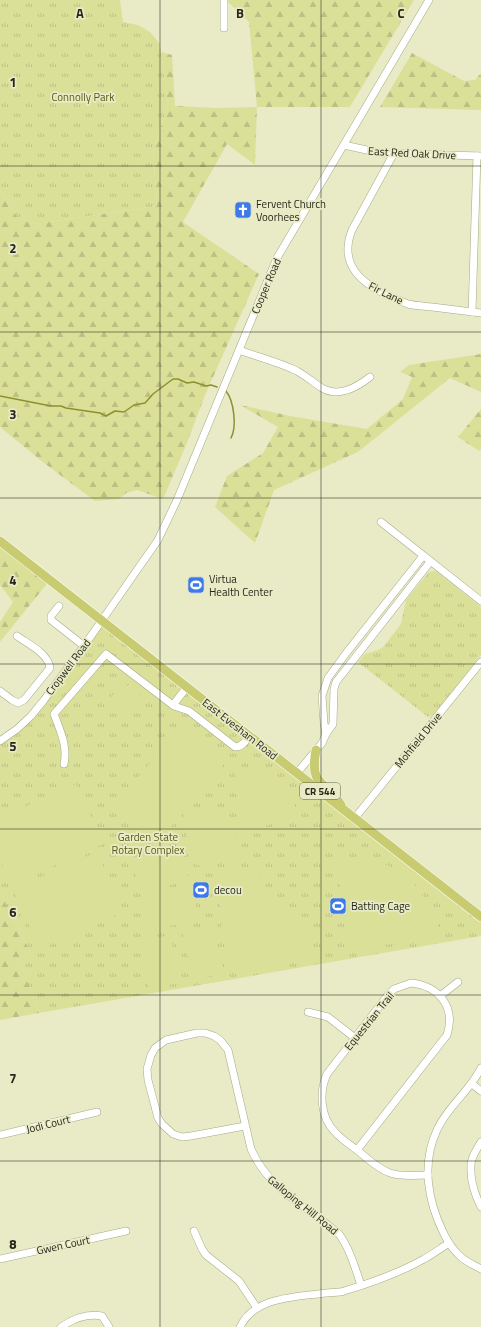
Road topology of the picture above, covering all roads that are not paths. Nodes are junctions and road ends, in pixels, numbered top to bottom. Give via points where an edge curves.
1 (224, 0) edge
2 (429, 0) edge
3 (224, 28) dead end
4 (344, 145) junction
5 (394, 153) junction
6 (479, 156) edge
7 (472, 312) junction
8 (481, 313) edge
9 (239, 350) junction
10 (370, 377) dead end
11 (381, 522) dead end
12 (0, 541) edge
13 (423, 556) junction
14 (430, 562) junction
15 (127, 584) joint
16 (393, 594) junction
17 (400, 599) junction
18 (481, 601) edge
19 (59, 606) dead end
20 (102, 621) junction
21 (17, 636) dead end
22 (360, 636) junction
23 (367, 642) junction
24 (84, 646) junction
25 (481, 662) edge
26 (187, 687) junction
27 (0, 691) edge
28 (173, 705) junction
29 (326, 734) junction
30 (250, 736) junction
31 (0, 741) edge
32 (316, 750) junction
33 (64, 764) dead end
34 (297, 773) junction
35 (345, 812) junction
36 (354, 819) junction
37 (481, 917) edge
38 (458, 982) dead end
39 (440, 996) junction
40 (308, 1012) dead end
41 (355, 1038) junction
42 (481, 1068) edge
43 (472, 1084) junction
44 (481, 1091) edge
45 (96, 1112) dead end
46 (245, 1126) junction
47 (0, 1136) edge
48 (481, 1142) edge
49 (357, 1150) junction
50 (428, 1176) junction
51 (481, 1208) edge
52 (126, 1231) dead end
53 (194, 1231) dead end
54 (449, 1243) junction
55 (0, 1259) edge
56 (481, 1269) edge
57 (361, 1285) junction
58 (257, 1308) junction
59 (61, 1327) edge
60 (109, 1327) edge
61 (240, 1327) edge

1 - 3 street
2 - 4 street, Cooper Road
4 - 5 street, East Red Oak Drive via 374,152
4 - 9 street, Cooper Road via 277,258
5 - 6 street, East Red Oak Drive
5 - 7 street, Fir Lane via 348,239 350,263 369,286 409,304
6 - 7 street
7 - 8 street, Fir Lane
9 - 10 street via 296,370 329,391 348,390
9 - 15 street, Cooper Road via 158,540
11 - 13 street
12 - 20 main road, East Evesham Road / CR 544
13 - 14 street
13 - 16 street
14 - 17 street
14 - 18 street
15 - 20 street, Cropwell Road
16 - 17 street
16 - 22 street
17 - 23 street
19 - 24 street via 51,620
20 - 24 street, Cropwell Road
20 - 26 main road, East Evesham Road / CR 544
21 - 27 street via 46,658 50,668 24,700 18,703
22 - 23 street
22 - 29 street via 328,678 322,696
23 - 29 street via 336,682 333,724
24 - 31 street, Cropwell Road via 31,716
25 - 36 street, Mohfield Drive
26 - 28 street
26 - 30 main road, East Evesham Road / CR 544
28 - 30 street via 189,711 235,747 245,743
28 - 33 street via 106,654 54,714 65,748
29 - 32 street
30 - 34 main road, East Evesham Road / CR 544
32 - 34 street
32 - 35 main road via 314,762 318,781 335,795
34 - 35 main road, East Evesham Road / CR 544
35 - 36 main road, East Evesham Road / CR 544
36 - 37 main road, East Evesham Road / CR 544
38 - 39 street
39 - 41 street, Equestrian Trail via 431,988 418,984 411,983 394,989
39 - 49 street via 449,1012 447,1035
40 - 41 street via 328,1017
41 - 49 street, Equestrian Trail via 327,1074 322,1093 324,1114 330,1126
42 - 43 street
43 - 44 street
43 - 50 street via 437,1129 429,1154
45 - 47 street, Jodi Court
46 - 46 street, Galloping Hill Road via 228,1050 220,1040 209,1034 197,1033 166,1040 155,1048 150,1055 148,1080 158,1118 168,1130 182,1137
46 - 57 street, Galloping Hill Road via 253,1154 270,1180 334,1229 344,1240
48 - 51 street via 471,1165 472,1181
49 - 50 street, Equestrian Trail via 389,1173
50 - 54 street via 435,1213
52 - 55 street, Gwen Court
53 - 58 street via 206,1255 239,1281
54 - 56 street via 459,1256
54 - 57 street via 409,1267
57 - 58 street via 342,1292 289,1298
58 - 61 street via 248,1315
59 - 60 street via 79,1317 93,1314 102,1316

